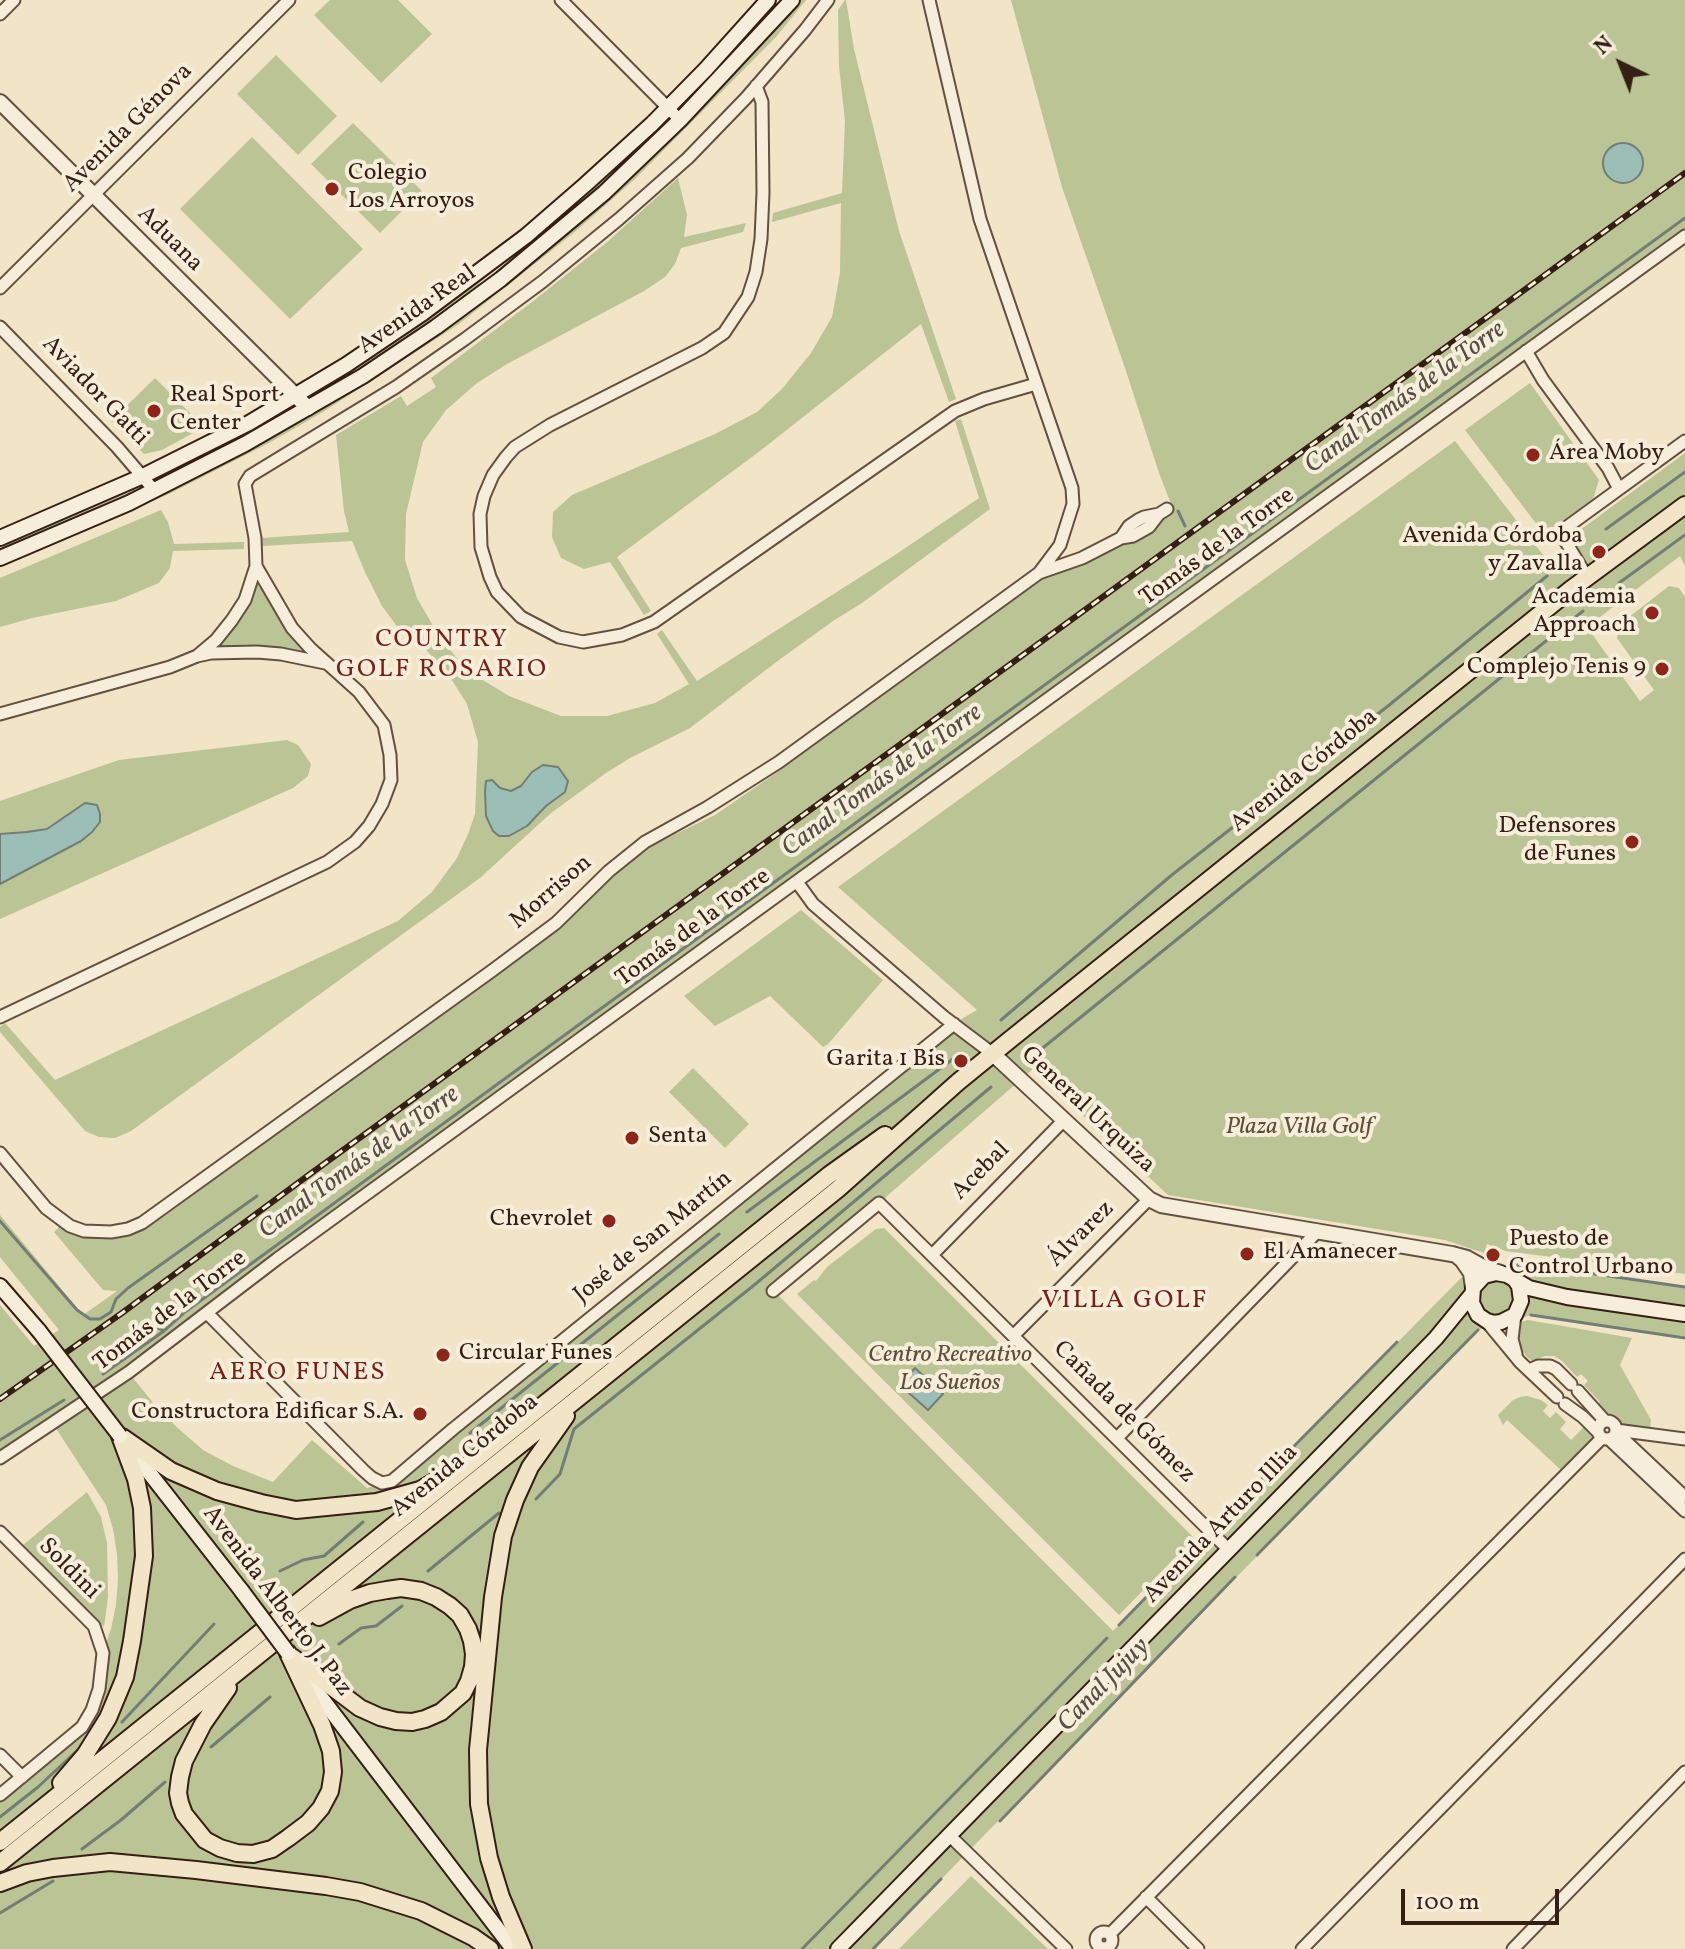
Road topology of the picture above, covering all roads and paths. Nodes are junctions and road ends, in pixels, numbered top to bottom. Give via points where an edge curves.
1 (14, 0) edge
2 (289, 0) edge
3 (561, 0) edge
4 (768, 0) edge
5 (792, 0) edge
6 (828, 0) edge
7 (929, 0) edge
8 (0, 14) edge
9 (756, 86) junction
10 (0, 102) edge
11 (668, 107) junction
12 (680, 120) junction
13 (93, 195) junction
14 (1685, 236) edge
15 (0, 288) edge
16 (0, 327) edge
17 (1526, 351) junction
18 (1036, 384) junction
19 (295, 396) junction
20 (308, 408) junction
21 (1685, 441) edge
22 (143, 476) junction
23 (1619, 489) junction
24 (154, 490) junction
25 (1685, 505) edge
26 (1163, 512) dead end
27 (0, 538) edge
28 (1060, 545) junction
29 (0, 558) edge
30 (1082, 558) junction
31 (256, 566) junction
32 (1039, 573) junction
33 (1587, 577) junction
34 (197, 656) junction
35 (325, 663) junction
36 (0, 714) edge
37 (797, 882) junction
38 (0, 1017) edge
39 (954, 1024) junction
40 (993, 1054) junction
41 (958, 1082) junction
42 (1064, 1120) junction
43 (0, 1153) edge
44 (1149, 1199) junction
45 (1317, 1232) junction
46 (932, 1255) junction
47 (1456, 1255) junction
48 (1508, 1277) junction
49 (0, 1286) edge
50 (773, 1291) dead end
51 (1472, 1291) junction
52 (1567, 1297) junction
53 (1517, 1312) junction
54 (207, 1313) junction
55 (1685, 1314) edge
56 (1485, 1320) junction
57 (1013, 1336) junction
58 (1436, 1338) junction
59 (1524, 1366) junction
60 (587, 1391) junction
61 (1587, 1401) junction
62 (1576, 1412) junction
63 (1608, 1432) junction
64 (120, 1436) junction
65 (1117, 1438) junction
66 (1685, 1439) edge
67 (484, 1453) junction
68 (0, 1458) edge
69 (1685, 1497) edge
70 (1685, 1511) edge
71 (0, 1532) edge
72 (1229, 1550) junction
73 (1685, 1559) edge
74 (288, 1632) junction
75 (288, 1653) junction
76 (245, 1667) junction
77 (0, 1755) edge
78 (1685, 1772) edge
79 (22, 1777) junction
80 (0, 1795) edge
81 (38, 1811) junction
82 (949, 1835) junction
83 (0, 1842) edge
84 (0, 1863) edge
85 (0, 1883) edge
86 (1146, 1897) junction
87 (1110, 1934) dead end
88 (490, 1949) edge
89 (513, 1949) edge
90 (523, 1949) edge
91 (838, 1949) edge
92 (1066, 1949) edge
93 (1198, 1949) edge
94 (1302, 1949) edge
95 (1513, 1949) edge

1 - 8 street
2 - 13 street, Avenida Génova
3 - 11 street
4 - 11 main road, Avenida Real
5 - 12 main road, Avenida Real
6 - 9 street
7 - 18 street via 980,219
9 - 18 street via 762,102 761,239 748,297 724,333 702,348 550,425 506,457 493,475 480,514 481,547 497,592 521,617 559,637 583,642 622,635 654,622 955,411
9 - 31 street via 688,158 542,282 396,387 250,476 245,484
10 - 13 main road, Aduana
11 - 12 street
11 - 19 main road, Avenida Real via 488,266
12 - 20 main road, Avenida Real via 604,193 501,279
13 - 15 street, Avenida Génova
13 - 19 main road, Aduana
14 - 17 street, Tomás de la Torre
16 - 22 street, Aviador Gatti
17 - 23 street
17 - 37 street, Tomás de la Torre
18 - 28 street, Morrison via 1072,488 1073,504
19 - 20 main road, Aduana
19 - 22 main road, Avenida Real
20 - 24 main road, Avenida Real
21 - 23 street
22 - 24 street, Aviador Gatti
22 - 27 main road, Avenida Real
23 - 33 street via 1560,532
24 - 29 main road, Avenida Real
25 - 33 main road, Avenida Córdoba
26 - 30 street, Morrison via 1138,520 1121,538
28 - 30 street
28 - 32 street, Morrison
30 - 32 street, Morrison
31 - 34 street via 232,620
31 - 35 street via 292,628
32 - 43 street, Morrison via 779,762 645,842 556,923 156,1215 111,1232 70,1226 46,1208
33 - 40 main road, Avenida Córdoba
34 - 35 street via 257,652
34 - 36 street
35 - 38 street via 374,710 384,725 390,755 391,780 382,804 355,842 327,862
37 - 39 street, General Urquiza via 813,904
37 - 54 street, Tomás de la Torre
39 - 40 street, General Urquiza
39 - 54 street, José de San Martín via 392,1481 382,1483 363,1470
40 - 41 main road, Avenida Córdoba
40 - 42 main road, General Urquiza
41 - 60 main road, Avenida Córdoba via 838,1189
41 - 67 main road, Avenida Córdoba via 829,1175
42 - 44 main road, General Urquiza
42 - 46 street, Acebal
44 - 45 main road, General Urquiza
44 - 57 street, Álvarez
45 - 47 main road, General Urquiza
45 - 65 street
46 - 50 street, Cañada de Gómez via 879,1203
46 - 57 street, Cañada de Gómez
47 - 48 main road, General Urquiza
47 - 51 main road via 1471,1273
48 - 51 main road via 1484,1276
48 - 52 main road, General Urquiza
48 - 53 main road via 1521,1294
49 - 64 main road, Avenida Alberto J. Paz, bridge
51 - 56 main road via 1473,1307
51 - 58 main road, Avenida Arturo Illia
52 - 53 main road, General Urquiza via 1542,1300
52 - 55 main road, General Urquiza
53 - 56 main road via 1501,1322
53 - 59 street via 1512,1339
54 - 68 street, Tomás de la Torre
56 - 58 main road, Avenida Arturo Illia via 1470,1318
56 - 59 street
57 - 65 street, Cañada de Gómez
58 - 72 main road, Avenida Arturo Illia
59 - 61 street via 1556,1369
59 - 62 street
60 - 74 main road, Avenida Córdoba
60 - 90 main road via 530,1467 503,1536 493,1597 478,1750 479,1804 489,1858
61 - 62 street
61 - 63 street
62 - 63 street
63 - 66 street
63 - 69 street
63 - 70 street
63 - 86 street
64 - 67 main road via 171,1471 217,1491 296,1510 377,1502 420,1490
64 - 75 main road, Avenida Alberto J. Paz, bridge
64 - 81 main road via 142,1508 144,1556 125,1677 85,1755
65 - 72 street, Cañada de Gómez
67 - 81 main road, Avenida Córdoba
71 - 79 street, Soldini via 94,1626 103,1653 99,1689 82,1727
72 - 82 main road, Avenida Arturo Illia
73 - 94 street
74 - 75 main road via 350,1600 401,1588 421,1591 460,1615 474,1654 463,1693 441,1712 412,1722 360,1708
74 - 76 main road, Avenida Córdoba
75 - 76 main road via 331,1751 330,1791 308,1823 272,1849 253,1854 205,1840 184,1814 178,1793 191,1744
75 - 89 main road, Avenida Alberto J. Paz
76 - 84 main road, Avenida Córdoba
77 - 79 street
78 - 95 street
79 - 80 street
81 - 83 main road, Avenida Córdoba
82 - 91 main road, Avenida Arturo Illia
82 - 92 street
85 - 88 main road via 40,1871 110,1862 326,1886 421,1911
86 - 87 street
86 - 93 street

